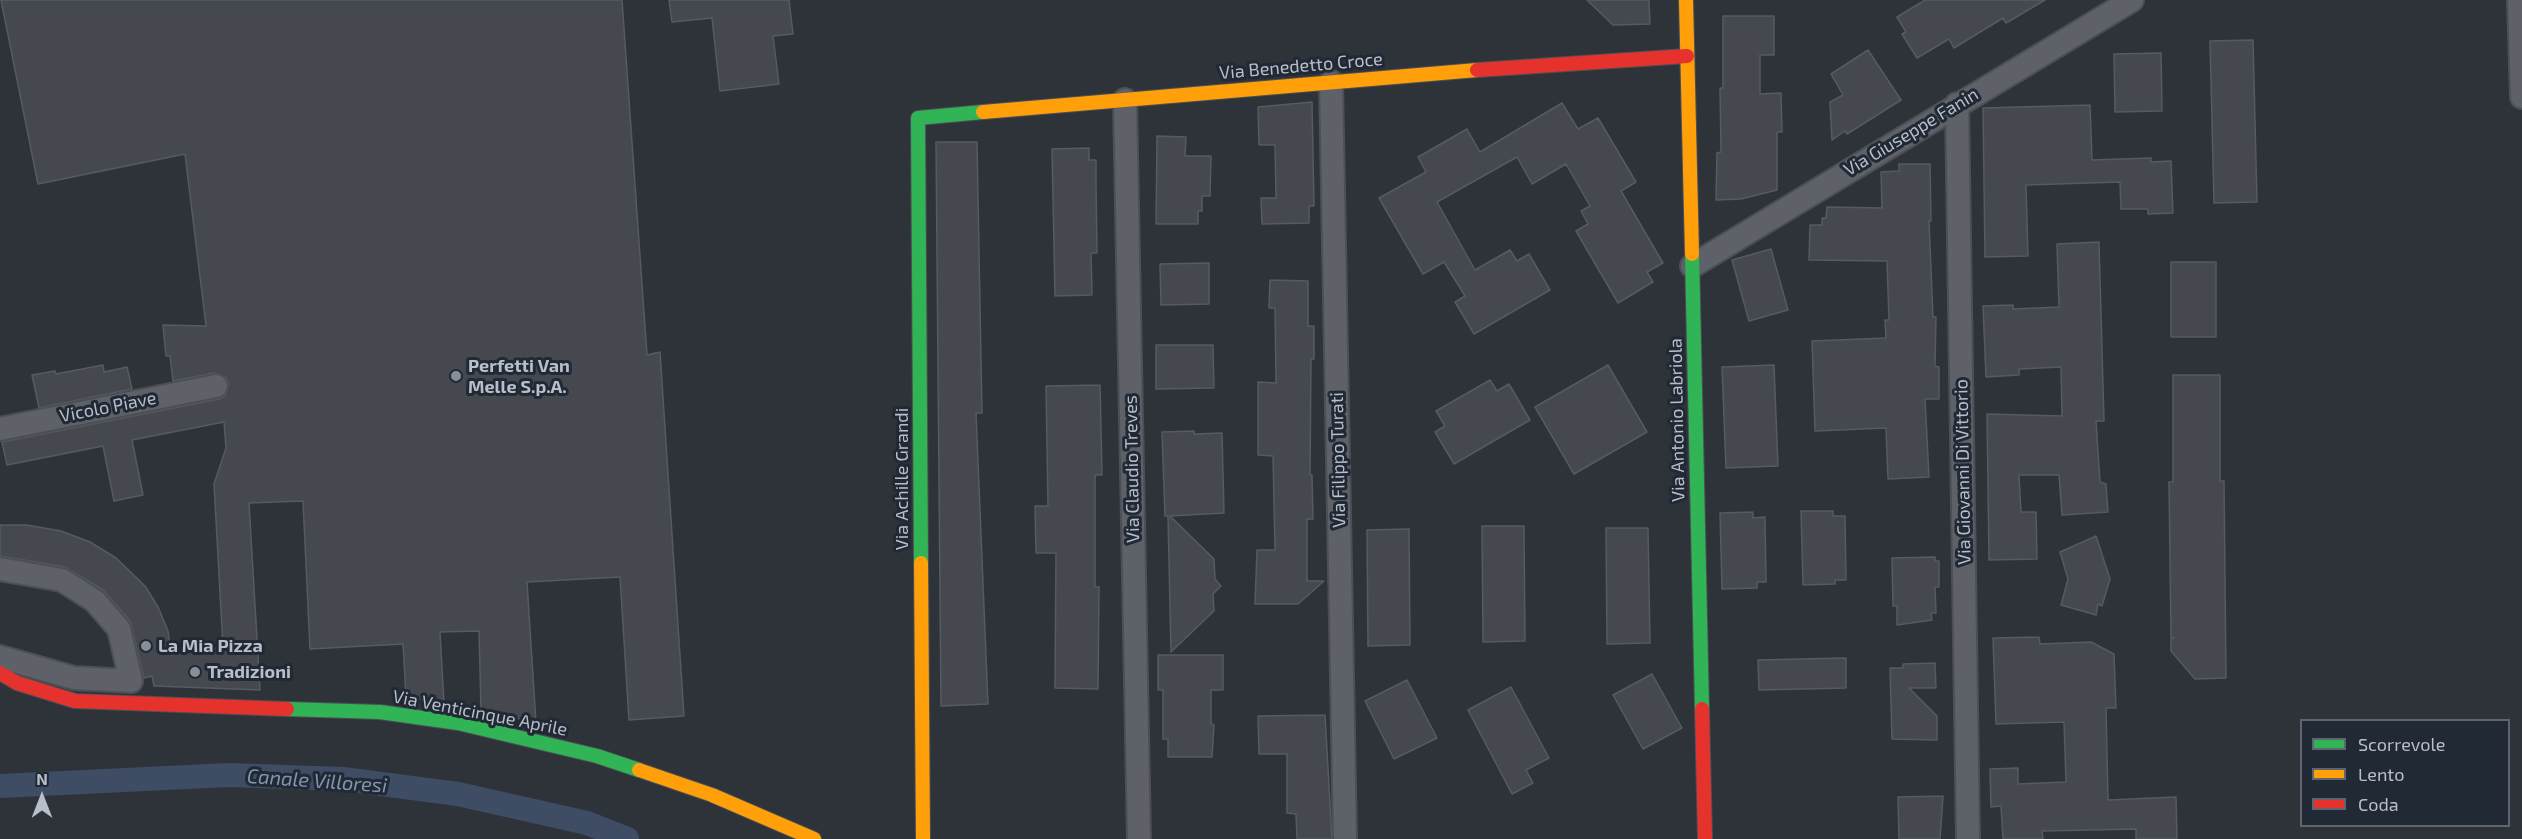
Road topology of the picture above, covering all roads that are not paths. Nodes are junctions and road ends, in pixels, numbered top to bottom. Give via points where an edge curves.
1 (1686, 0) edge
2 (2132, 0) edge
3 (2519, 0) edge
4 (1687, 56) junction
5 (1331, 82) junction
6 (2522, 97) edge
7 (1125, 100) junction
8 (1957, 104) junction
9 (918, 118) joint
10 (1692, 266) junction
11 (216, 386) dead end
12 (0, 429) edge
13 (0, 569) edge
14 (0, 657) edge
15 (0, 673) edge
16 (17, 683) junction
17 (0, 685) edge
18 (814, 839) edge
19 (923, 839) edge
20 (1139, 839) edge
21 (1345, 839) edge
22 (1705, 839) edge
23 (1968, 839) edge

1 - 4 street, Via Antonio Labriola
2 - 8 street, Via Giuseppe Fanin
3 - 6 street
4 - 5 street, Via Benedetto Croce
4 - 10 street, Via Antonio Labriola
5 - 7 street, Via Benedetto Croce
5 - 21 street, Via Filippo Turati
7 - 9 street, Via Benedetto Croce
7 - 20 street, Via Claudio Treves
8 - 10 street, Via Giuseppe Fanin
8 - 23 street, Via Giovanni Di Vittorio
9 - 19 street, Via Achille Grandi
10 - 22 street, Via Antonio Labriola
11 - 12 street, Vicolo Piave
13 - 14 street via 62,580 95,601 119,629 131,681 74,678
15 - 16 street, Via Venticinque Aprile
16 - 17 street, Via Venticinque Aprile
16 - 18 street, Via Venticinque Aprile via 75,701 380,712 458,723 597,756 712,795

